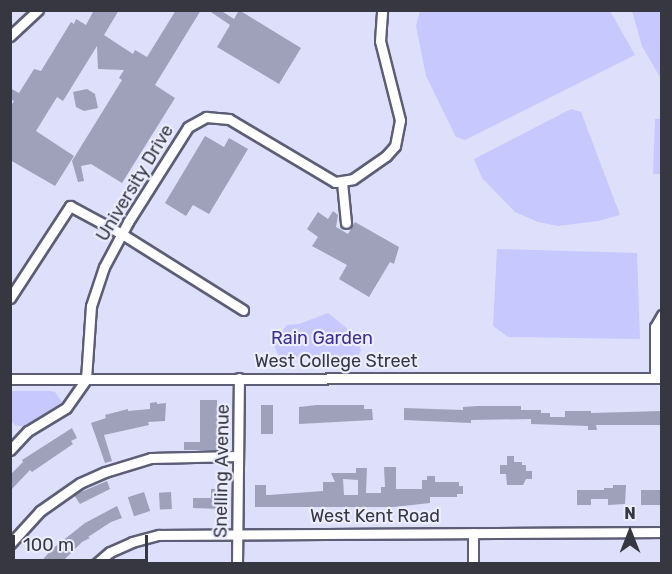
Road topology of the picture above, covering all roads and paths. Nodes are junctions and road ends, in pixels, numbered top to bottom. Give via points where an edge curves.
1 (38, 10) edge
2 (382, 10) edge
3 (10, 36) edge
4 (342, 182) junction
5 (345, 224) dead end
6 (122, 234) junction
7 (10, 298) edge
8 (243, 310) dead end
9 (662, 315) edge
10 (239, 378) junction
11 (658, 378) edge
12 (10, 379) edge
13 (86, 379) junction
14 (10, 450) edge
15 (238, 456) junction
16 (662, 532) edge
17 (237, 533) junction
18 (473, 533) junction
19 (10, 544) edge
20 (96, 564) edge
21 (237, 564) edge
22 (473, 564) edge

1 - 3 street
2 - 4 street via 381,41 400,120 398,138 386,156 353,179
4 - 5 street
4 - 6 street, University Drive via 327,179 229,119 207,117 188,127
6 - 7 street via 68,207
6 - 8 street
6 - 13 street, University Drive via 96,287
9 - 11 street via 655,327
10 - 11 street, West College Street
10 - 13 street, West College Street
10 - 15 street, Snelling Avenue
12 - 13 street, West College Street
13 - 14 street via 66,408 28,431
15 - 17 street, Snelling Avenue
15 - 19 street via 151,459 105,472 80,483 40,511
16 - 18 street, West Kent Road
17 - 18 street, West Kent Road
17 - 20 street, West Kent Road via 159,535 110,552
17 - 21 street, Snelling Avenue
18 - 22 street

